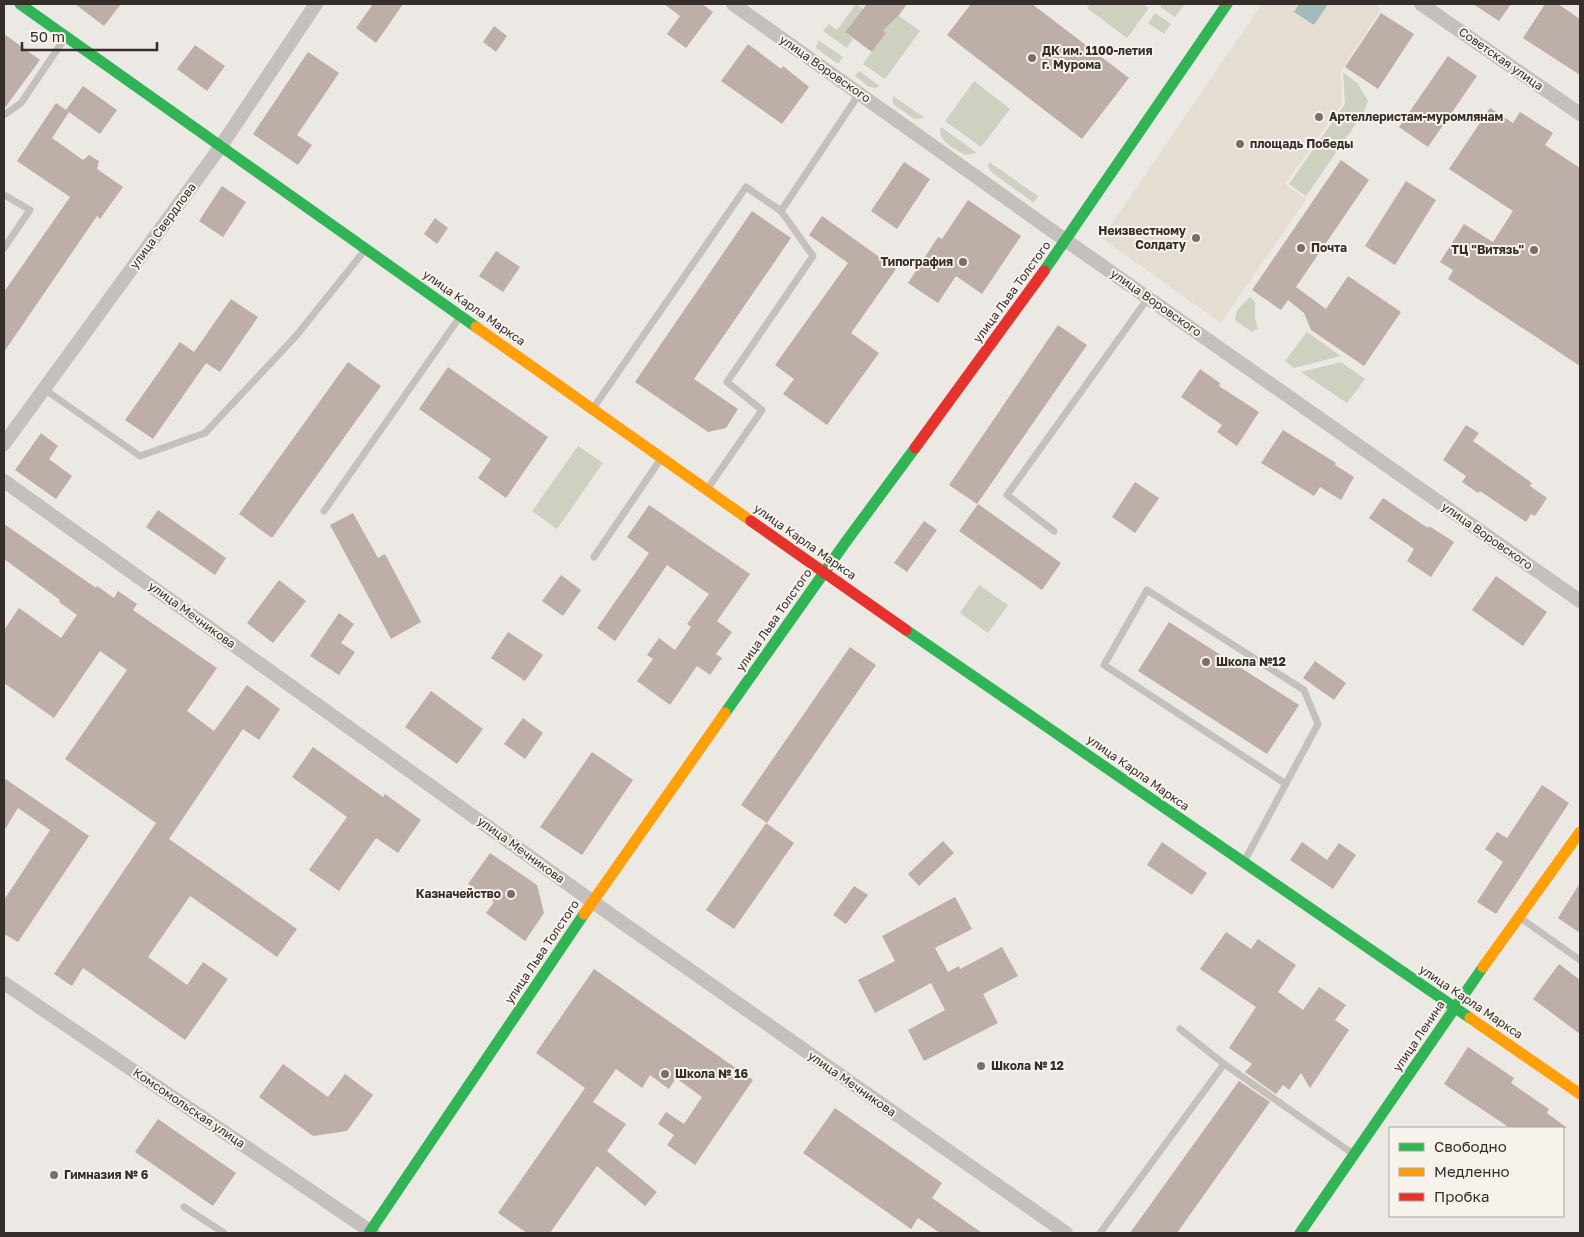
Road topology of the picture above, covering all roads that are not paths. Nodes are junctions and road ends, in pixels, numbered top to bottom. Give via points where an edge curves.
1 (20, 4) edge
2 (316, 4) edge
3 (733, 4) edge
4 (1227, 4) edge
5 (1422, 4) edge
6 (67, 36) junction
7 (859, 94) junction
8 (1580, 114) edge
9 (4, 115) edge
10 (221, 146) junction
11 (6, 196) dead end
12 (781, 211) junction
13 (1066, 240) junction
14 (4, 248) edge
15 (366, 249) junction
16 (1148, 298) junction
17 (461, 316) junction
18 (44, 389) junction
19 (593, 409) junction
20 (4, 444) edge
21 (661, 457) junction
22 (4, 481) edge
23 (707, 490) junction
24 (324, 511) dead end
25 (1054, 531) dead end
26 (594, 557) dead end
27 (824, 573) junction
28 (1580, 601) edge
29 (1286, 784) junction
30 (1580, 832) edge
31 (1244, 863) junction
32 (593, 901) junction
33 (1518, 917) junction
34 (1580, 960) edge
35 (4, 983) edge
36 (1455, 1008) junction
37 (1180, 1029) dead end
38 (1224, 1064) junction
39 (1580, 1094) edge
40 (1355, 1154) junction
41 (184, 1207) dead end
42 (371, 1232) edge
43 (224, 1233) edge
44 (1066, 1233) edge
45 (1100, 1233) edge
46 (1300, 1233) edge

1 - 6 street, улица Карла Маркса via 39,13
2 - 10 street, улица Свердлова
3 - 7 street, улица Воровского
4 - 13 street, улица Льва Толстого
5 - 8 street, Советская улица
6 - 9 lane via 21,103
6 - 10 street, улица Карла Маркса
7 - 12 lane
7 - 13 street, улица Воровского
10 - 15 street, улица Карла Маркса
10 - 18 street, улица Свердлова
11 - 14 lane via 30,210
12 - 19 lane via 746,187
12 - 23 lane via 813,256 727,382 762,410
13 - 16 street, улица Воровского
13 - 27 street, улица Льва Толстого
15 - 17 street, улица Карла Маркса
15 - 18 lane via 296,336 205,433 140,456
16 - 25 lane via 1007,496
16 - 28 street, улица Воровского
17 - 19 street, улица Карла Маркса
17 - 24 lane
18 - 20 street, улица Свердлова
19 - 21 street, улица Карла Маркса
21 - 23 street, улица Карла Маркса
21 - 26 lane
22 - 32 street, улица Мечникова
23 - 27 street, улица Карла Маркса
27 - 31 street, улица Карла Маркса
27 - 32 street, улица Льва Толстого
29 - 29 lane via 1318,724 1304,690 1147,590 1104,665
29 - 31 lane
30 - 33 street, улица Ленина
31 - 36 street, улица Карла Маркса
32 - 42 street, улица Льва Толстого
32 - 44 street, улица Мечникова
33 - 34 lane
33 - 36 street, улица Ленина
35 - 42 street, Комсомольская улица
36 - 39 street, улица Карла Маркса
36 - 40 street, улица Ленина
37 - 38 lane
38 - 40 lane
38 - 45 lane
40 - 46 street, улица Ленина
41 - 43 lane

